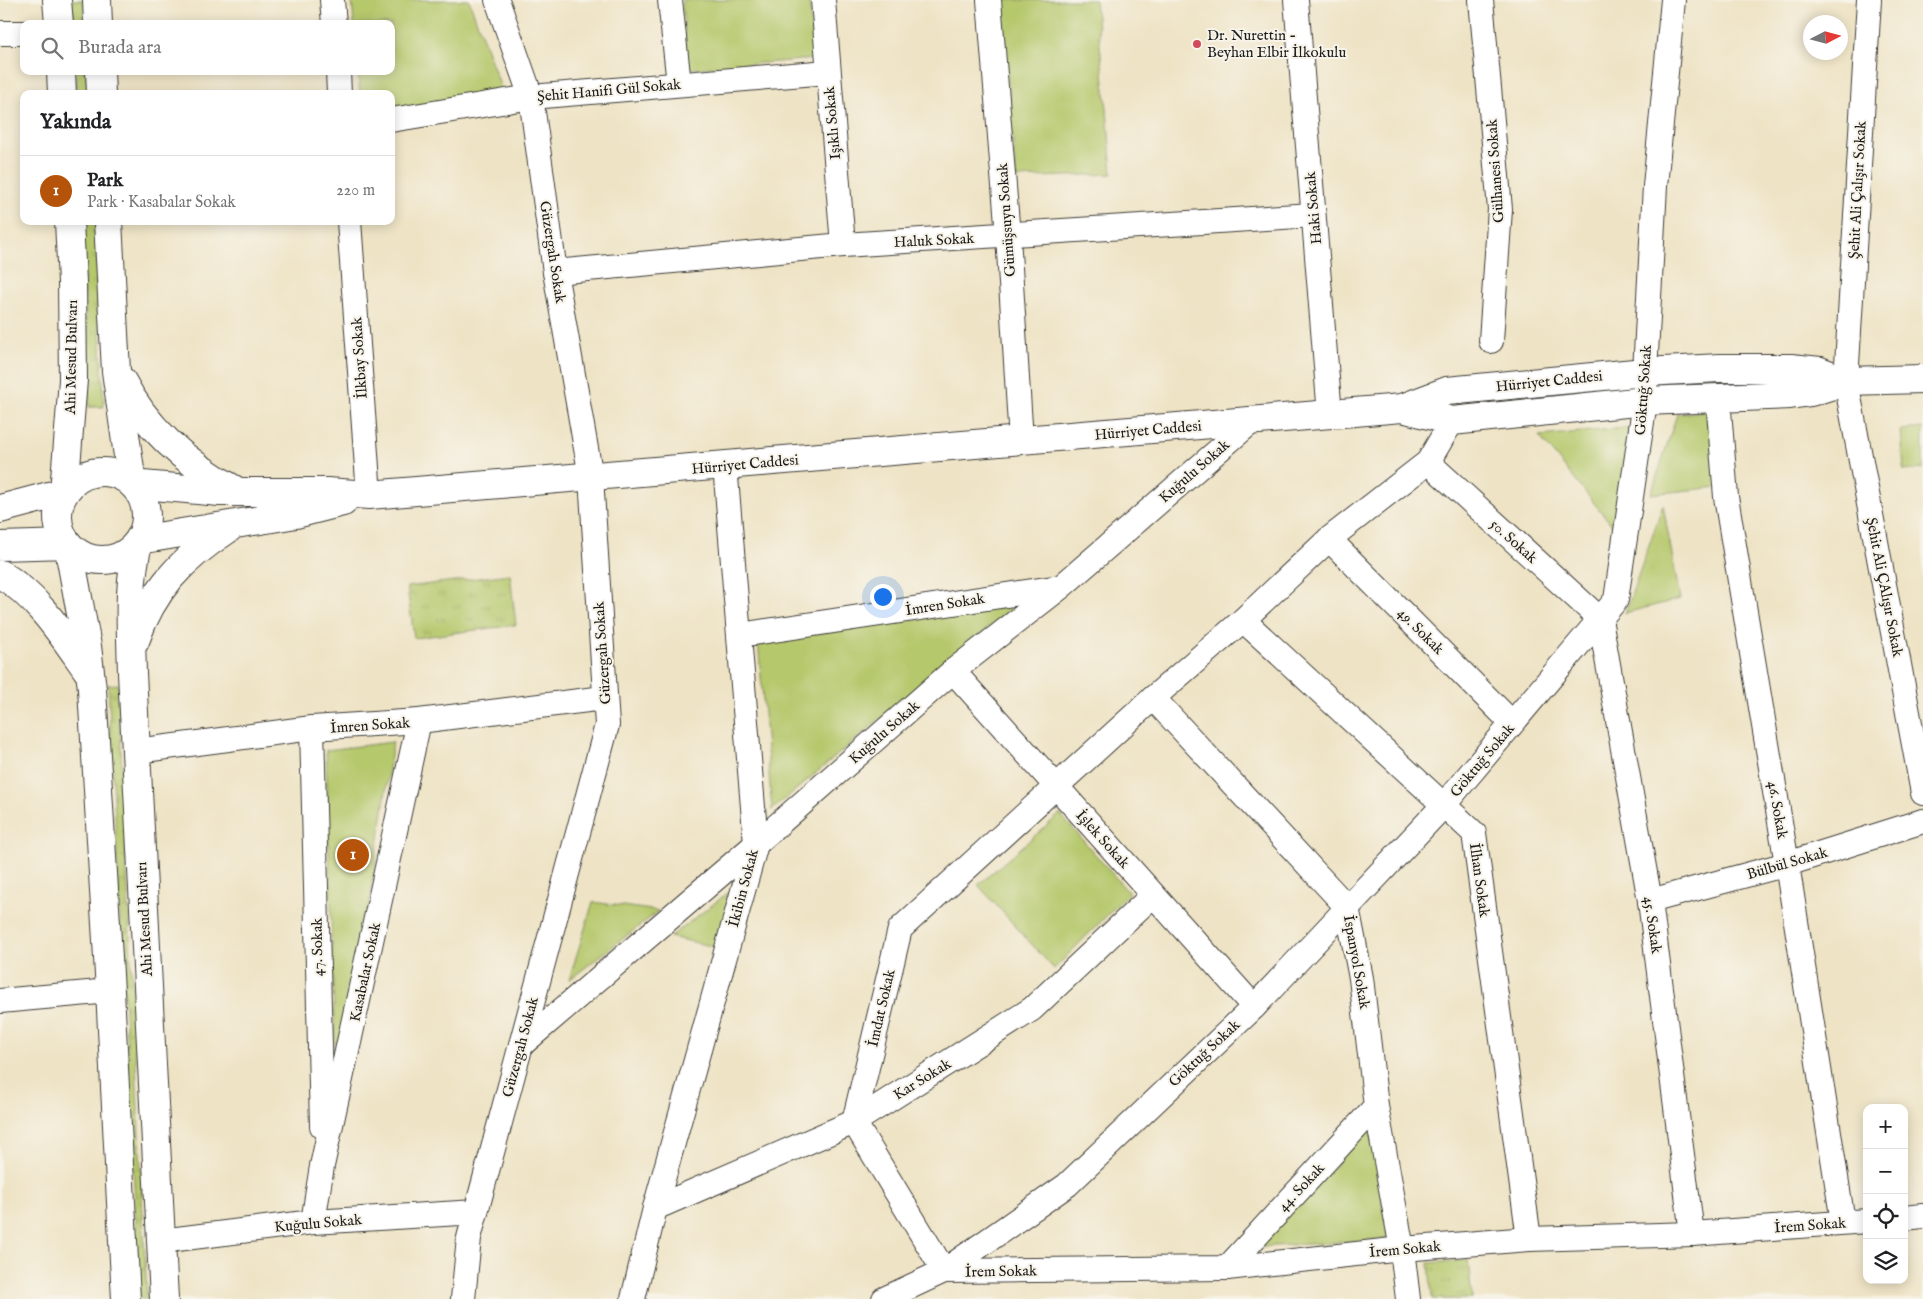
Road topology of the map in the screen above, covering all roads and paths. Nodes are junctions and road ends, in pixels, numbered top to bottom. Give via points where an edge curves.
1 (57, 0) edge
2 (97, 0) edge
3 (332, 0) edge
4 (497, 0) edge
5 (670, 0) edge
6 (823, 0) edge
7 (990, 0) edge
8 (1296, 0) edge
9 (1481, 0) edge
10 (1672, 0) edge
11 (1869, 0) edge
12 (58, 20) edge
13 (98, 20) edge
14 (334, 20) edge
15 (0, 33) edge
16 (20, 33) edge
17 (828, 72) junction
18 (61, 75) edge
19 (100, 75) edge
20 (338, 75) edge
21 (679, 84) junction
22 (62, 90) edge
23 (101, 90) edge
24 (339, 90) edge
25 (531, 97) junction
26 (395, 119) edge
27 (1313, 215) junction
28 (69, 225) edge
29 (108, 225) edge
30 (349, 225) edge
31 (1008, 236) junction
32 (843, 245) junction
33 (555, 272) junction
34 (1491, 341) dead end
35 (116, 371) junction
36 (1645, 372) junction
37 (1923, 379) edge
38 (1846, 381) junction
39 (1718, 398) junction
40 (1645, 401) junction
41 (1402, 408) junction
42 (1330, 415) junction
43 (1452, 421) junction
44 (1251, 422) junction
45 (1021, 441) junction
46 (1428, 462) junction
47 (725, 465) junction
48 (591, 477) junction
49 (132, 484) junction
50 (64, 492) junction
51 (240, 493) junction
52 (369, 495) junction
53 (0, 509) edge
54 (237, 523) junction
55 (1329, 539) junction
56 (139, 540) junction
57 (68, 544) junction
58 (0, 546) edge
59 (0, 574) edge
60 (1062, 586) junction
61 (1600, 619) junction
62 (1244, 620) junction
63 (740, 635) junction
64 (131, 652) junction
65 (953, 671) junction
66 (90, 675) junction
67 (604, 698) junction
68 (1153, 698) junction
69 (419, 721) junction
70 (1512, 723) junction
71 (312, 728) junction
72 (136, 751) junction
73 (1056, 787) junction
74 (1923, 793) edge
75 (1443, 806) junction
76 (1923, 821) edge
77 (756, 844) junction
78 (1787, 864) junction
79 (1153, 895) junction
80 (1650, 901) junction
81 (1347, 907) junction
82 (110, 990) junction
83 (0, 1001) edge
84 (1254, 1007) junction
85 (521, 1045) junction
86 (1376, 1106) junction
87 (854, 1122) junction
88 (322, 1166) junction
89 (655, 1208) junction
90 (476, 1212) junction
91 (1923, 1216) edge
92 (1908, 1218) edge
93 (1863, 1221) edge
94 (313, 1222) junction
95 (1843, 1222) junction
96 (1692, 1234) junction
97 (1529, 1239) junction
98 (161, 1241) junction
99 (1402, 1249) junction
100 (1227, 1268) junction
101 (944, 1271) junction
102 (913, 1293) edge
103 (126, 1299) edge
104 (164, 1299) edge
105 (463, 1299) edge
106 (632, 1299) edge
107 (884, 1299) edge
108 (1408, 1299) edge

1 - 12 main road
2 - 13 main road
3 - 14 street
4 - 25 street, Güzergah Sokak
5 - 21 street
6 - 17 street, Işıklı Sokak
7 - 31 street, Gümüşsuyu Sokak
8 - 27 street, Haki Sokak
9 - 34 street, Gülhanesi Sokak via 1500,209
10 - 36 street, Göktuğ Sokak via 1655,186
11 - 38 street, Şehit Ali Çalışır Sokak
15 - 16 street
17 - 21 street, Şehit Hanifi Gül Sokak
17 - 32 street, Işıklı Sokak
18 - 22 main road
19 - 23 main road
20 - 24 street
21 - 25 street, Şehit Hanifi Gül Sokak
25 - 26 street, Şehit Hanifi Gül Sokak
25 - 33 street, Güzergah Sokak
27 - 31 street, Haluk Sokak
27 - 42 street, Haki Sokak
28 - 50 main road, Ahi Mesud Bulvarı via 73,380
29 - 35 main road, Ahi Mesud Bulvarı
30 - 52 street, İlkbay Sokak
31 - 32 street, Haluk Sokak
31 - 45 street, Gümüşsuyu Sokak
32 - 33 street, Haluk Sokak
33 - 48 street, Güzergah Sokak
35 - 49 main road, Ahi Mesud Bulvarı
35 - 51 main road via 138,408 171,447
36 - 38 main road, Hürriyet Caddesi via 1791,368 1820,371
36 - 40 street, Göktuğ Sokak
36 - 41 main road, Hürriyet Caddesi via 1448,391
37 - 38 main road, Hürriyet Caddesi
38 - 39 main road via 1797,394
38 - 74 street, Şehit Ali ÇAlışır Sokak
39 - 40 main road
39 - 78 street, 46. Sokak via 1726,497
40 - 43 main road
40 - 61 street, Göktuğ Sokak via 1616,600
41 - 42 main road, Hürriyet Caddesi
41 - 43 main road
42 - 44 main road, Hürriyet Caddesi
43 - 46 street
44 - 45 main road, Hürriyet Caddesi
44 - 60 street, Kuğulu Sokak
45 - 47 main road, Hürriyet Caddesi
46 - 55 street, İmdat Sokak
46 - 61 street, 50. Sokak
47 - 48 main road, Hürriyet Caddesi
47 - 63 street, İkibin Sokak
48 - 52 main road, Hürriyet Caddesi
48 - 67 street, Güzergah Sokak
49 - 50 main road via 113,473 91,473 76,480
49 - 51 main road
49 - 56 main road, Ahi Mesud Bulvarı via 143,500 145,511 146,521
50 - 53 main road
50 - 57 main road, Ahi Mesud Bulvarı via 58,513 62,535
51 - 52 main road
52 - 54 main road via 296,514
54 - 56 main road
54 - 64 main road via 201,547 164,583 149,607
55 - 62 street, İmdat Sokak
55 - 70 street, 49. Sokak
56 - 57 main road via 124,554 105,560 84,557
56 - 64 main road, Ahi Mesud Bulvarı via 130,585
57 - 58 main road
57 - 66 main road, Ahi Mesud Bulvarı
59 - 66 main road via 30,597 47,616
60 - 63 street, İmren Sokak
60 - 65 street, Kuğulu Sokak
61 - 70 street, Göktuğ Sokak
61 - 80 street, 45. Sokak
62 - 68 street, İmdat Sokak
62 - 75 street, İlhan Sokak
63 - 77 street, İkibin Sokak
64 - 72 main road, Ahi Mesud Bulvarı
65 - 73 street, İşlek Sokak
65 - 77 street, Kuğulu Sokak
66 - 82 main road, Ahi Mesud Bulvarı
67 - 69 street, İmren Sokak
67 - 85 street, Güzergah Sokak via 607,725
68 - 73 street, İmdat Sokak
68 - 81 street, İspanyol Sokak
69 - 71 street, İmren Sokak
69 - 88 street, Kasabalar Sokak
70 - 75 street, Göktuğ Sokak
71 - 72 street, İmren Sokak
71 - 88 street, 47. Sokak
72 - 98 main road, Ahi Mesud Bulvarı
73 - 79 street, İşlek Sokak
73 - 87 street, İmdat Sokak via 900,929
75 - 81 street, Göktuğ Sokak
75 - 97 street, İlhan Sokak via 1474,833
76 - 78 street, Bülbül Sokak
77 - 85 street, Kuğulu Sokak
77 - 89 street, İkibin Sokak
78 - 80 street, Bülbül Sokak
78 - 95 street, 46. Sokak
79 - 84 street, İşlek Sokak
79 - 87 street, Kar Sokak via 1032,1009
80 - 96 street, 45. Sokak
81 - 84 street, Göktuğ Sokak
81 - 86 street, İspanyol Sokak via 1361,978
82 - 83 street
82 - 103 main road, Ahi Mesud Bulvarı
84 - 101 street, Göktuğ Sokak via 1067,1185
85 - 90 street, Güzergah Sokak
86 - 99 street, İspanyol Sokak
86 - 100 street, 44. Sokak
87 - 89 street, Kar Sokak
87 - 101 street
88 - 94 street, Kasabalar Sokak
89 - 106 street, İkibin Sokak
90 - 94 street, Kuğulu Sokak
90 - 105 street, Güzergah Sokak via 469,1238
91 - 92 street
93 - 95 street, İrem Sokak
94 - 98 street, Kuğulu Sokak
95 - 96 street, İrem Sokak
96 - 97 street, İrem Sokak
97 - 99 street, İrem Sokak
98 - 104 main road, Ahi Mesud Bulvarı
99 - 100 street, İrem Sokak
99 - 108 street, İspanyol Sokak
100 - 101 street, İrem Sokak
101 - 102 street, Göktuğ Sokak
102 - 107 street, Göktuğ Sokak

